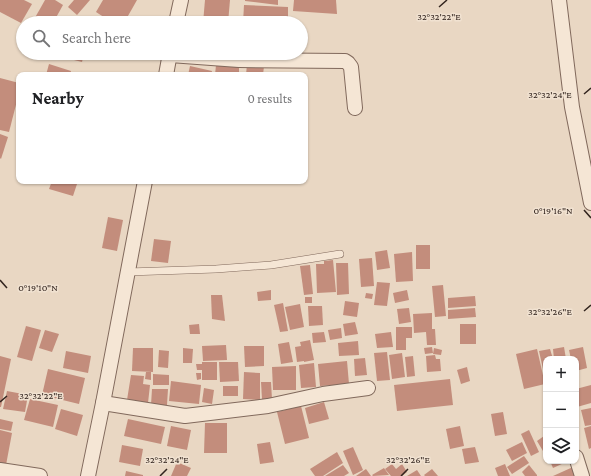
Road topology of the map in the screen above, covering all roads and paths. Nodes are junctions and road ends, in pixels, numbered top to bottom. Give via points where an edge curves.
1 (181, 0) edge
2 (559, 0) edge
3 (178, 16) edge
4 (169, 60) edge
5 (239, 60) edge
6 (167, 72) edge
7 (355, 108) dead end
8 (144, 184) edge
9 (591, 203) edge
10 (340, 254) dead end
11 (128, 272) junction
12 (368, 388) dead end
13 (103, 403) junction
14 (578, 464) edge
15 (0, 470) edge
16 (40, 476) edge
17 (88, 476) edge
18 (582, 476) edge

1 - 3 street
2 - 9 street via 572,107
4 - 6 street
5 - 7 street via 345,61 351,67
8 - 11 street
10 - 11 lane via 264,266
11 - 13 street
12 - 13 street via 323,394 268,406 185,416
13 - 17 street
14 - 18 street
15 - 16 street

